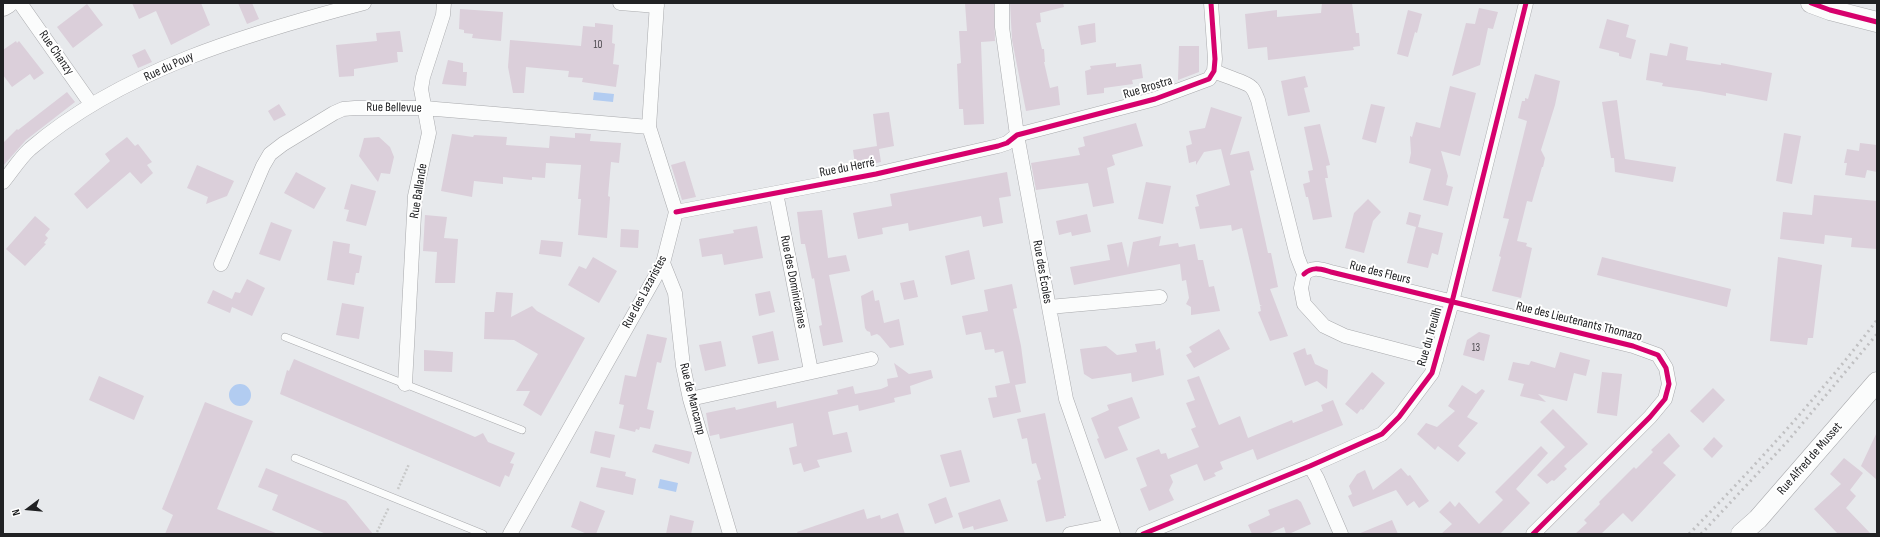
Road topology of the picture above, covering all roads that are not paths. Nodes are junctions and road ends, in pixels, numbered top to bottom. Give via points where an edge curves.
1 (8, 3) edge
2 (20, 3) edge
3 (364, 3) edge
4 (444, 3) edge
5 (620, 3) edge
6 (1002, 3) edge
7 (1211, 3) edge
8 (1526, 3) edge
9 (1811, 3) edge
10 (657, 5) edge
11 (3, 6) edge
12 (1877, 22) edge
13 (1214, 71) junction
14 (92, 104) junction
15 (424, 108) junction
16 (649, 127) junction
17 (1017, 135) junction
18 (3, 182) edge
19 (776, 193) junction
20 (676, 212) junction
21 (663, 263) junction
22 (221, 264) dead end
23 (1304, 274) junction
24 (1160, 297) dead end
25 (1452, 302) junction
26 (1049, 307) junction
27 (285, 337) dead end
28 (871, 359) dead end
29 (1436, 360) junction
30 (811, 371) junction
31 (405, 384) junction
32 (1874, 390) edge
33 (690, 399) junction
34 (522, 430) dead end
35 (295, 458) dead end
36 (1310, 466) junction
37 (1112, 530) edge
38 (483, 534) edge
39 (510, 534) edge
40 (730, 534) edge
41 (1070, 534) edge
42 (1143, 534) edge
43 (1341, 534) edge
44 (1533, 534) edge
45 (1741, 534) edge

1 - 11 street
2 - 14 street, Rue Chanzy
3 - 14 street, Rue du Pouy via 302,19 190,56
4 - 15 street, Rue Ballande via 443,15 423,77 421,89
5 - 10 street
6 - 17 street, Rue des Écoles via 1002,27
7 - 13 street
8 - 25 street, Rue du Treuilh
9 - 12 street
10 - 16 street
13 - 17 street, Rue Brostra via 1209,79 1155,98
13 - 23 street via 1230,79 1247,83 1258,100 1297,256
14 - 18 street, Rue du Pouy via 29,150
15 - 16 street, Rue Bellevue
15 - 22 street, Rue Bellevue via 343,109 283,144 270,154 263,166
15 - 31 street, Rue Ballande via 429,133 415,196
16 - 20 street
17 - 19 street, Rue du Herré via 998,146 876,174
17 - 26 street, Rue des Écoles
19 - 20 street, Rue du Herré
19 - 30 street, Rue des Dominicaines
20 - 21 street, Rue des Lazaristes
21 - 33 street, Rue de Mancamp via 675,293 683,366
21 - 39 street, Rue des Lazaristes
23 - 25 street, Rue des Fleurs via 1309,269 1316,268
23 - 29 street via 1301,288 1304,304 1324,326 1345,336
24 - 26 street
25 - 29 street, Rue du Treuilh
25 - 44 street, Rue des Lieutenants Thomazo via 1633,346 1658,355 1666,368 1669,384 1665,399
26 - 37 street, Rue des Écoles via 1066,399
27 - 31 lane
28 - 30 street
29 - 36 street, Rue du Treuilh via 1432,373 1399,417 1382,434
30 - 33 street
31 - 34 lane
32 - 45 street, Rue Alfred de Musset via 1758,519
33 - 40 street, Rue de Mancamp
35 - 38 lane
36 - 42 street, Rue du Treuilh
36 - 43 street
37 - 41 street

